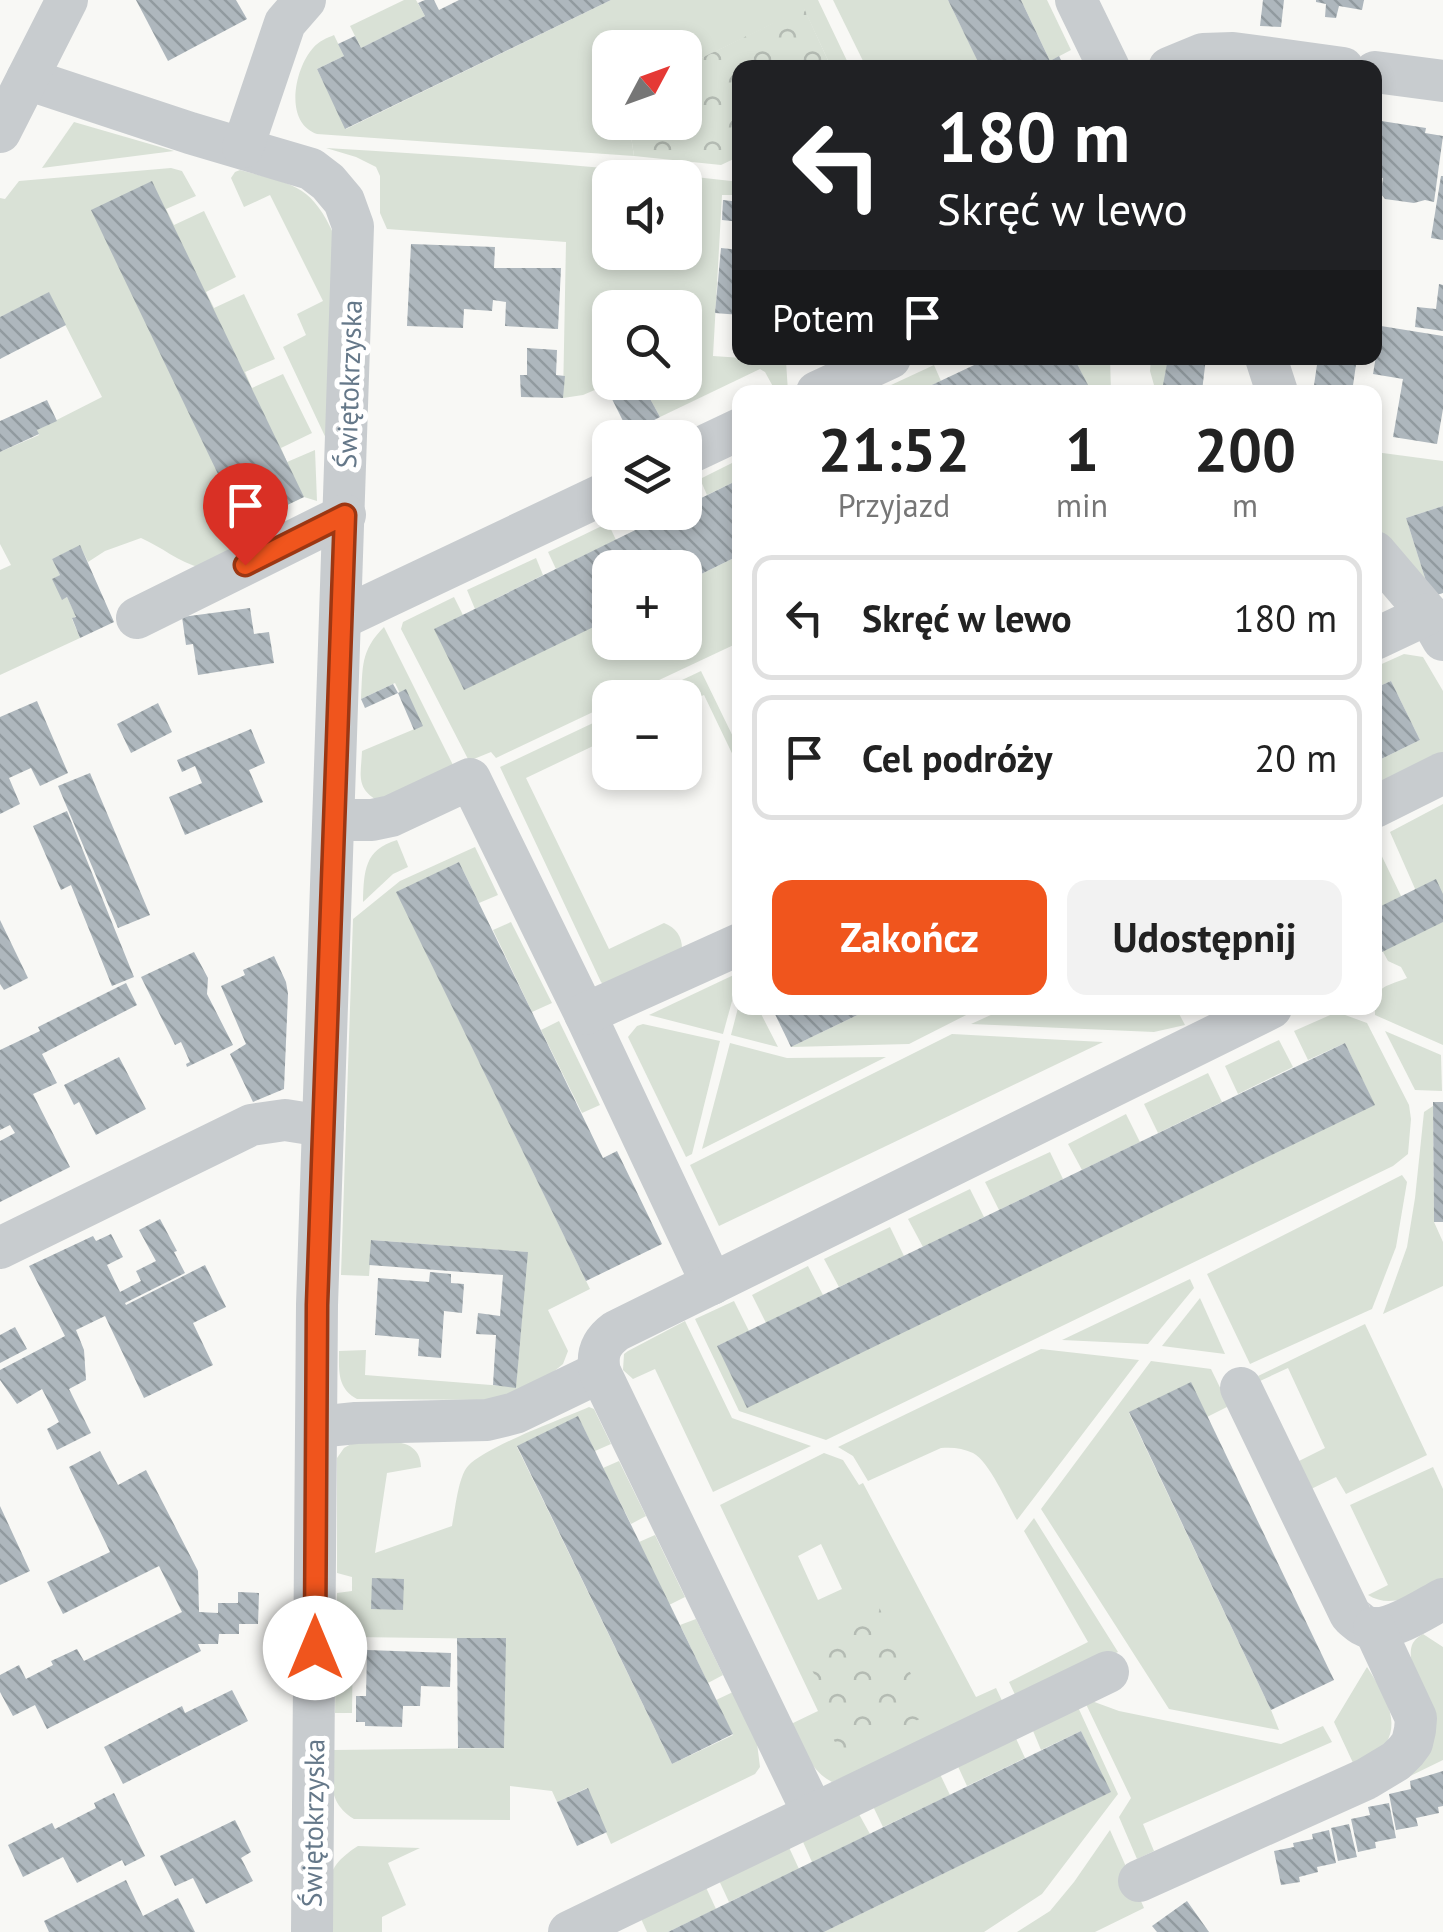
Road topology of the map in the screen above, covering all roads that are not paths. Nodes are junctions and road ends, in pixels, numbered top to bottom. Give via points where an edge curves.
1 (67, 0) edge
2 (305, 0) edge
3 (1076, 0) edge
4 (1104, 60) edge
5 (1188, 60) edge
6 (1284, 60) edge
7 (1382, 73) edge
8 (28, 79) junction
9 (1443, 81) edge
10 (0, 132) edge
11 (242, 147) junction
12 (875, 365) edge
13 (832, 385) edge
14 (732, 433) edge
15 (702, 448) edge
16 (592, 500) edge
17 (345, 515) junction
18 (1382, 561) edge
19 (138, 618) dead end
20 (342, 618) junction
21 (1435, 627) edge
22 (1382, 638) edge
23 (1443, 774) edge
24 (1382, 804) edge
25 (334, 820) junction
26 (732, 948) edge
27 (585, 1014) junction
28 (1241, 1015) edge
29 (323, 1126) junction
30 (0, 1248) edge
31 (712, 1284) junction
32 (600, 1372) junction
33 (1241, 1388) dead end
34 (317, 1427) junction
35 (1443, 1599) edge
36 (1374, 1628) junction
37 (1108, 1672) dead end
38 (813, 1813) junction
39 (1139, 1882) dead end
40 (312, 1932) edge
41 (570, 1932) edge

1 - 8 street
2 - 11 street via 285,23
3 - 4 street
5 - 6 street via 1234,53
7 - 9 street
8 - 10 street
8 - 11 street, Świętokrzyska
11 - 17 street, Świętokrzyska via 310,169 344,201 353,226
12 - 13 street
14 - 15 street
16 - 20 street
17 - 19 street
17 - 20 street, Świętokrzyska
18 - 21 street
20 - 25 street, Świętokrzyska
21 - 22 street
23 - 24 street
25 - 27 street via 391,816 470,779
25 - 29 street, Świętokrzyska
26 - 27 street
27 - 31 street
28 - 31 street
29 - 30 street via 285,1120 251,1125
29 - 34 street, Świętokrzyska
31 - 32 street via 606,1338 597,1360
32 - 34 street via 488,1420
32 - 38 street
33 - 36 street via 1350,1614
34 - 40 street, Świętokrzyska
35 - 36 street
36 - 39 street via 1416,1718 1406,1752 1366,1779
37 - 38 street
38 - 41 street

